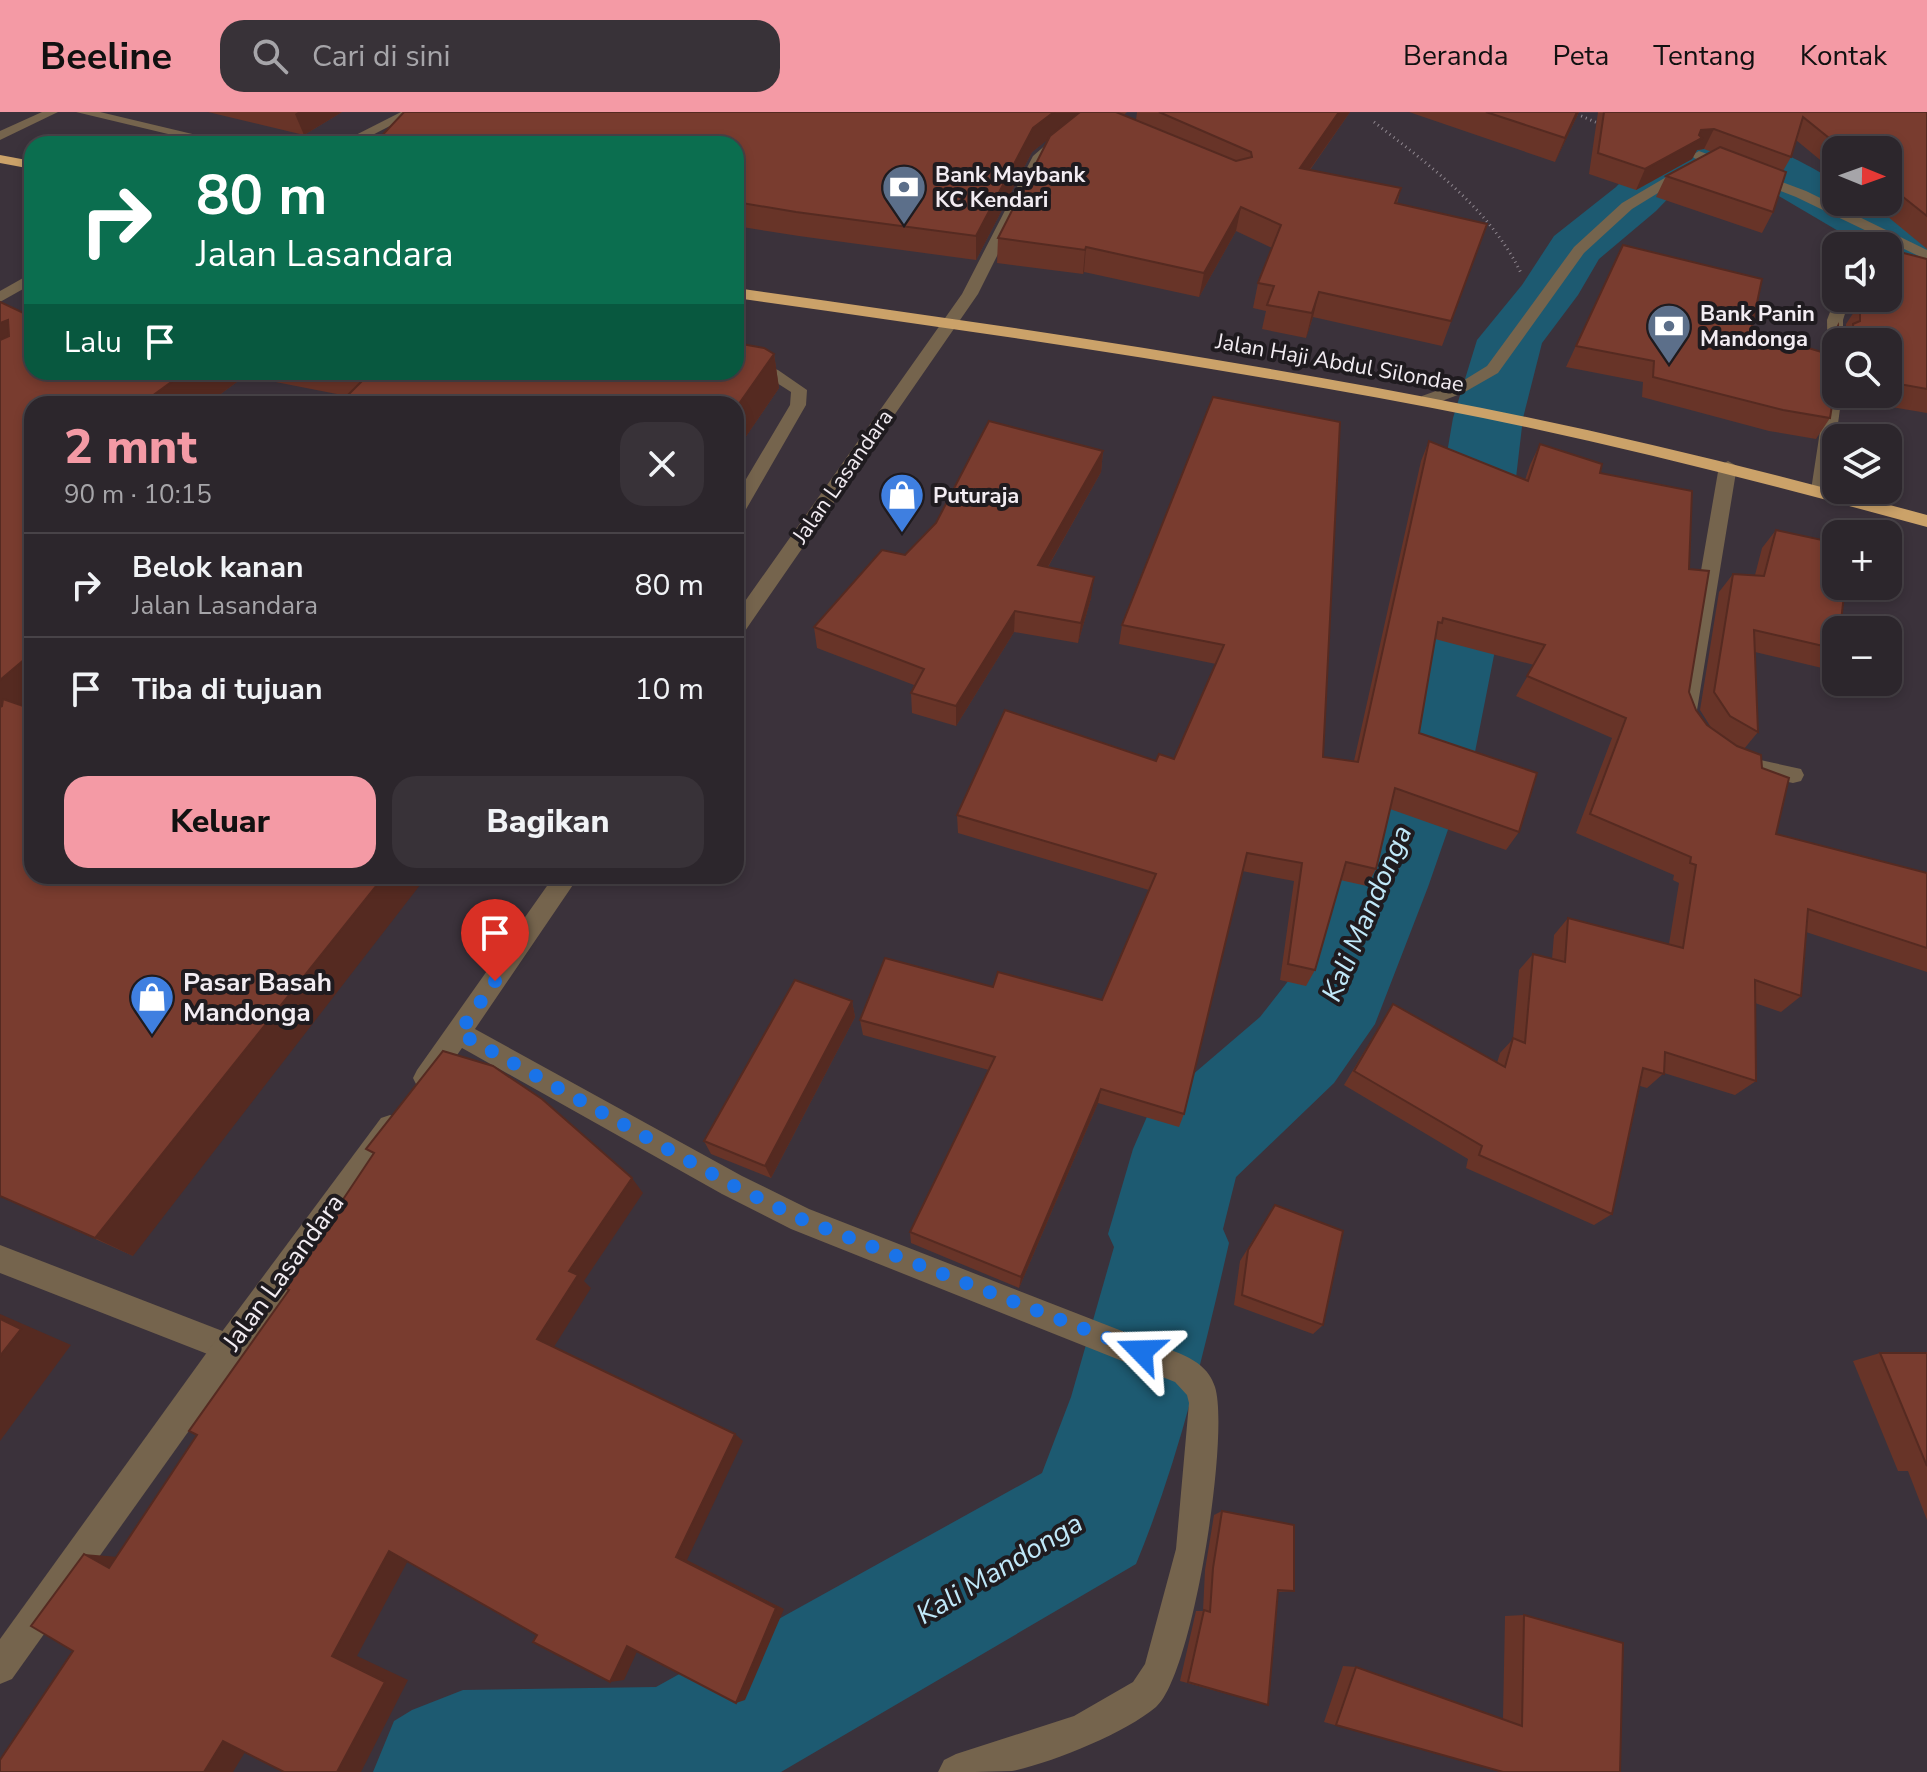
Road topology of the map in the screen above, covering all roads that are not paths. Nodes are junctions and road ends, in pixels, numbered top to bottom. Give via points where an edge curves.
1 (52, 112) edge
2 (82, 112) edge
3 (411, 112) edge
4 (1071, 132) edge
5 (0, 136) edge
6 (192, 136) edge
7 (362, 136) edge
8 (0, 159) edge
9 (24, 164) edge
10 (1927, 256) edge
11 (24, 283) edge
12 (744, 294) edge
13 (0, 297) edge
14 (1838, 312) edge
15 (947, 323) junction
16 (744, 363) edge
17 (1428, 400) junction
18 (1728, 466) junction
19 (1820, 490) junction
20 (744, 497) edge
21 (1927, 521) edge
22 (744, 617) edge
23 (1793, 775) dead end
24 (561, 884) edge
25 (459, 1033) junction
26 (0, 1259) edge
27 (228, 1347) junction
28 (0, 1667) edge
29 (956, 1772) edge

1 - 5 street
2 - 6 street
3 - 7 street
4 - 15 street, Jalan Lasandara via 1040,156 970,294
8 - 9 highway
10 - 17 street via 1801,194 1705,157 1599,227 1533,308 1489,374
11 - 13 street
12 - 15 highway, Jalan Haji Abdul Silondae
14 - 19 street via 1836,379
15 - 17 highway, Jalan Haji Abdul Silondae
15 - 22 street, Jalan Lasandara
16 - 20 street via 799,390 798,405
17 - 18 highway, Jalan Haji Abdul Silondae
18 - 19 highway, Jalan Haji Abdul Silondae
18 - 23 street via 1687,710 1692,730 1709,743 1751,766
19 - 21 highway, Jalan Haji Abdul Silondae
24 - 25 street, Jalan Lasandara
25 - 27 street, Jalan Lasandara
25 - 29 street via 801,1219 1166,1362 1186,1371 1200,1387 1204,1403 1192,1549 1160,1672 1145,1694 1082,1731
26 - 27 street
27 - 28 street, Jalan Lasandara

